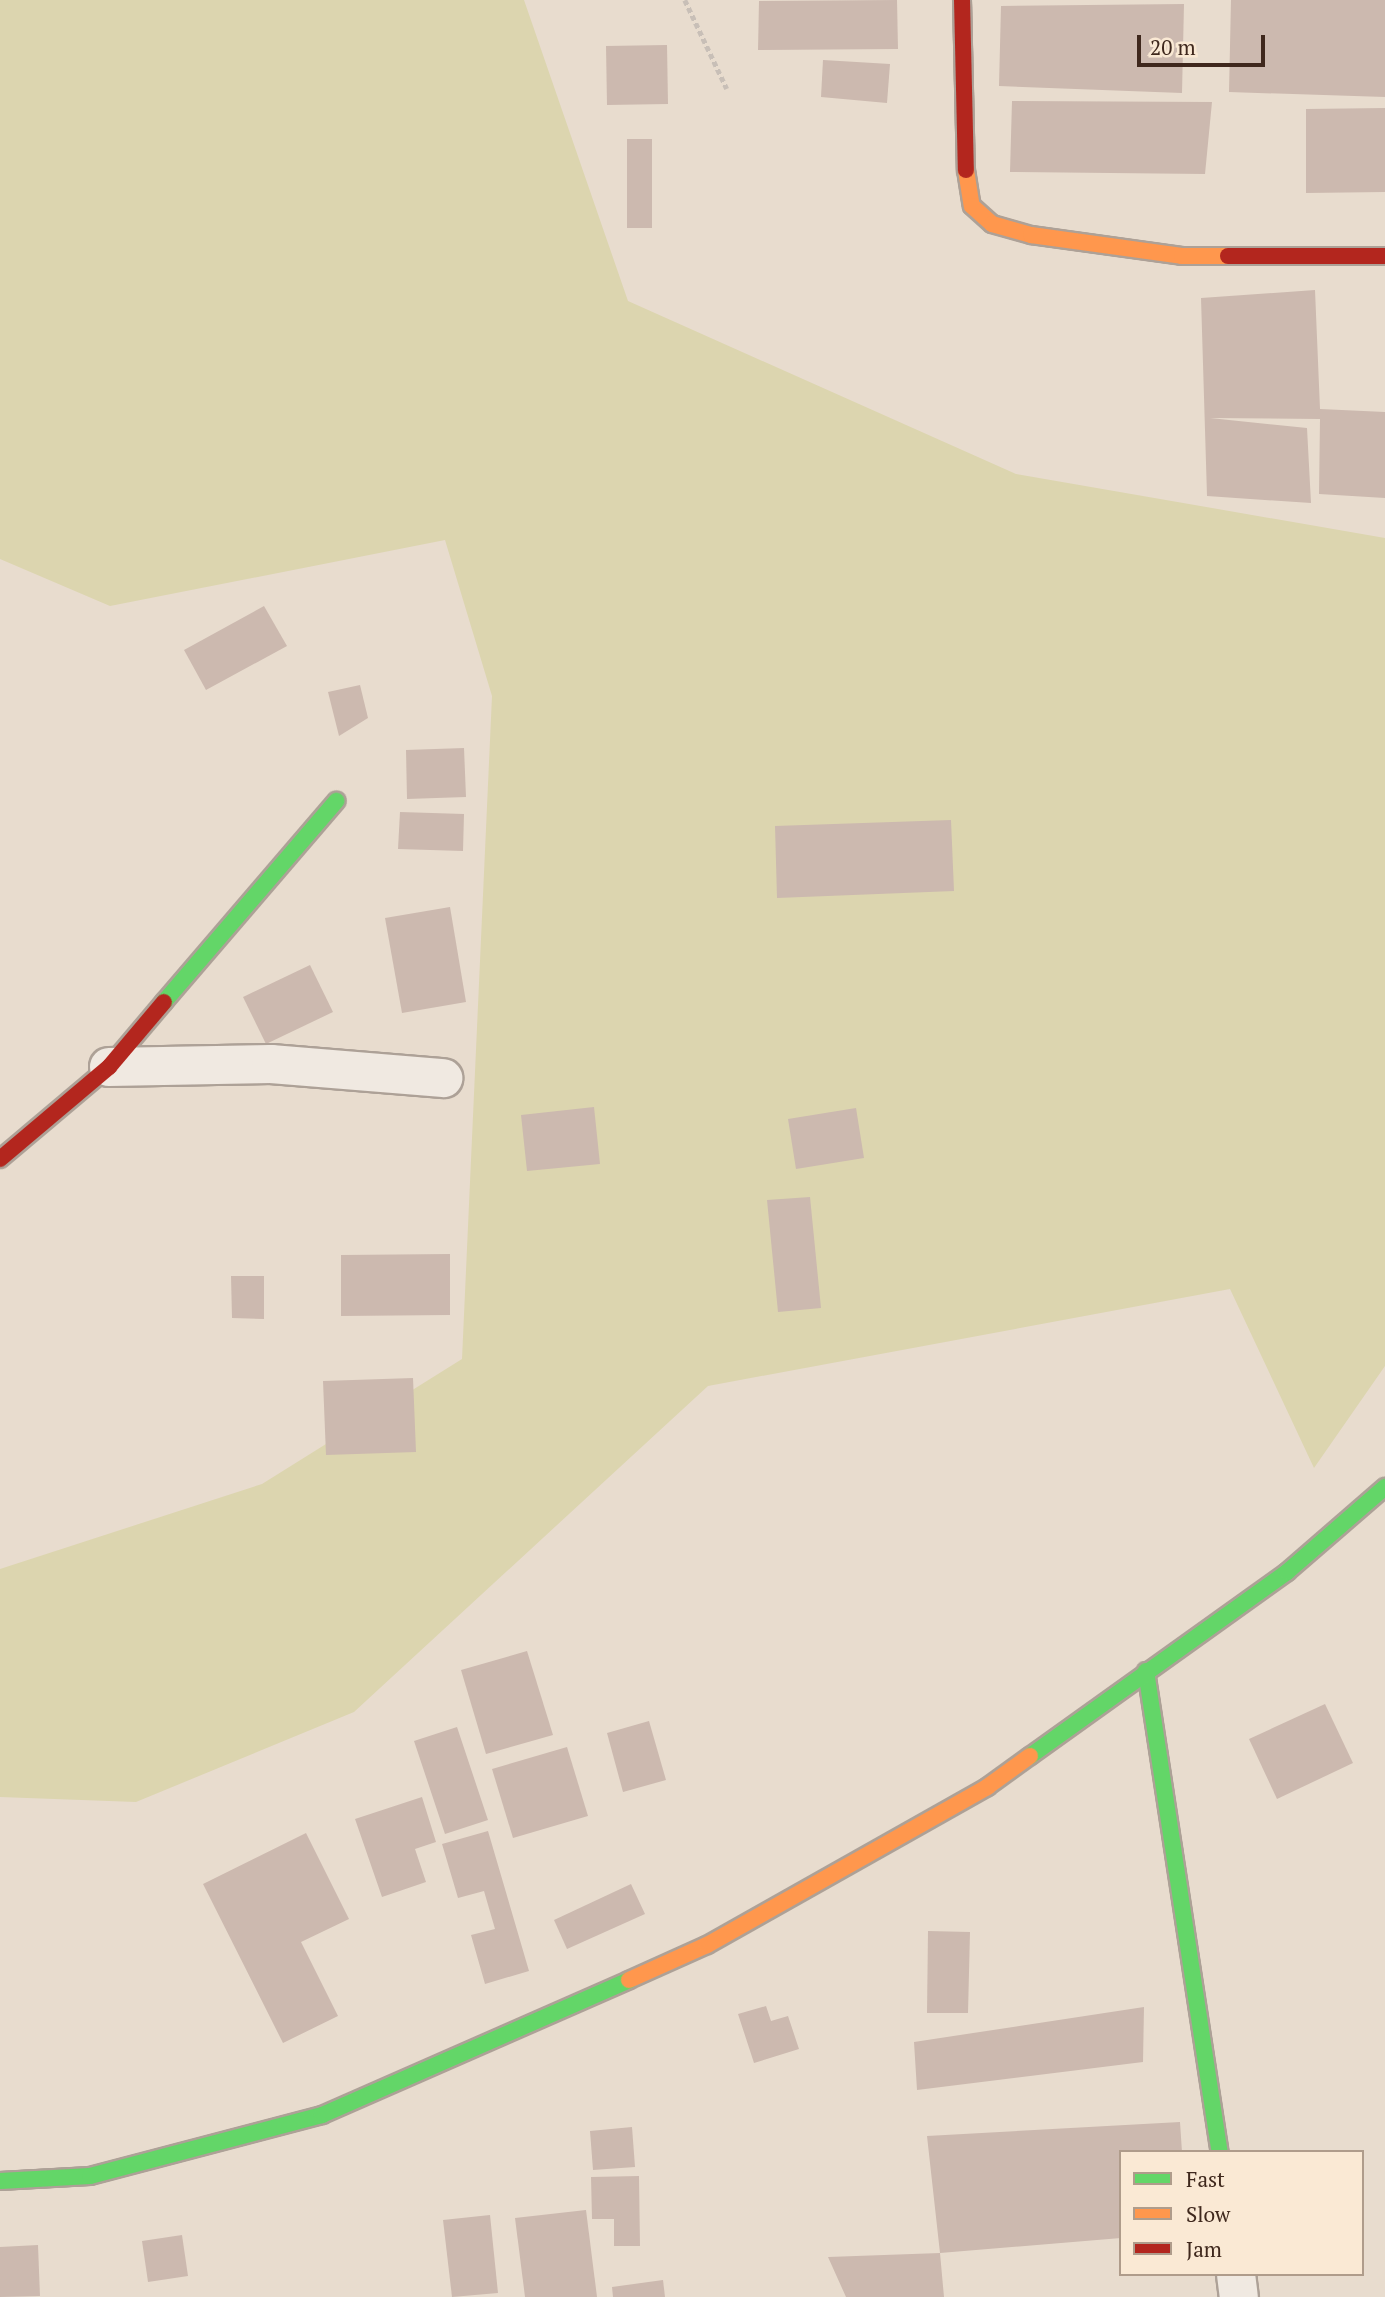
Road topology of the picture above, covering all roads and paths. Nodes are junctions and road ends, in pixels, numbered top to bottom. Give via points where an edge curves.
1 (685, 0) edge
2 (962, 0) edge
3 (727, 89) dead end
4 (1385, 256) edge
5 (336, 801) dead end
6 (109, 1067) junction
7 (443, 1078) dead end
8 (0, 1159) edge
9 (1385, 1487) edge
10 (1146, 1671) junction
11 (1220, 2150) edge
12 (0, 2181) edge
13 (1236, 2276) edge
14 (1239, 2297) edge

1 - 3 path
2 - 4 street via 966,185 972,206 992,224 1031,235 1182,256
5 - 6 street
6 - 7 street via 271,1064
6 - 8 street
9 - 10 street via 1287,1572
10 - 11 street
10 - 12 street via 987,1787 707,1945 515,2032 322,2115 229,2142 90,2176
13 - 14 street

